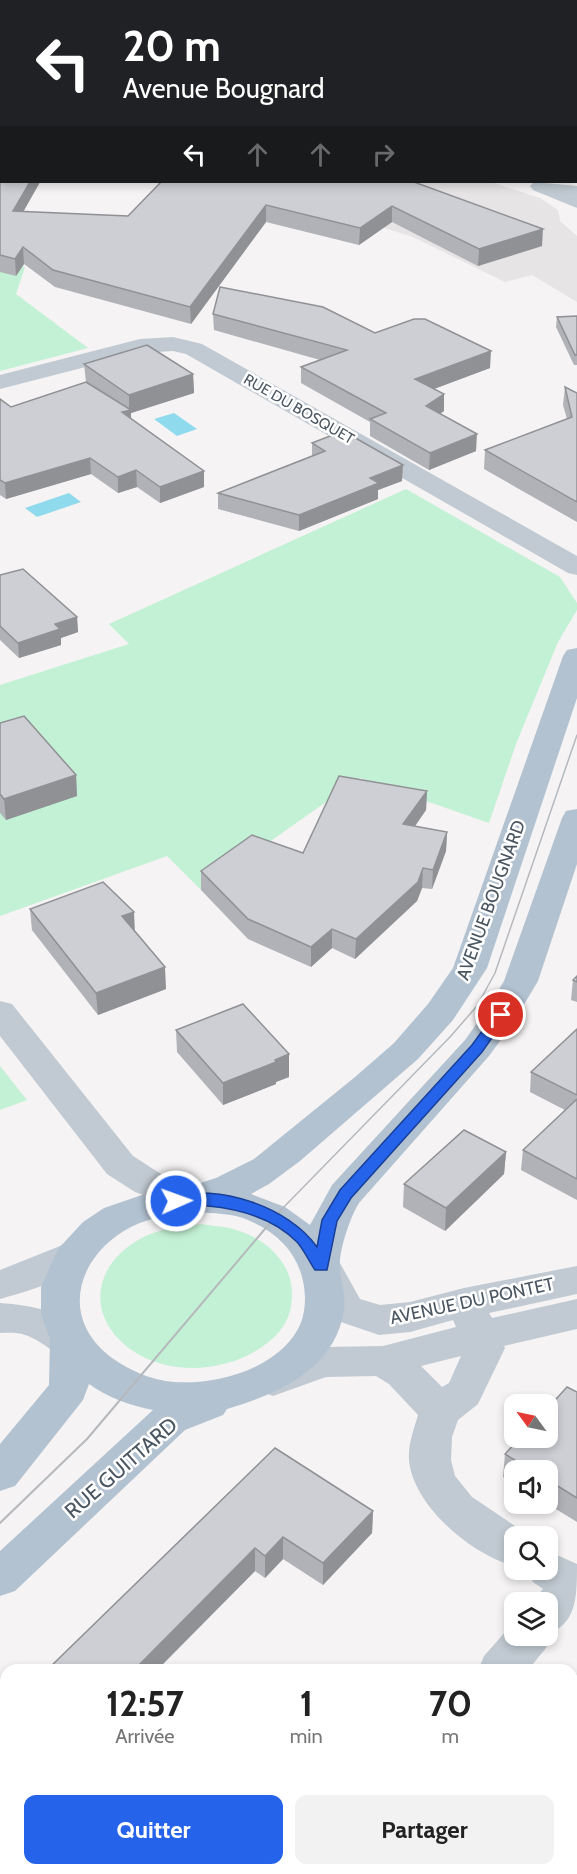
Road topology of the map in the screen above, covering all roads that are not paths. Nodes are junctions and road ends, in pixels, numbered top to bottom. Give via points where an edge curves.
1 (533, 184) edge
2 (577, 192) edge
3 (577, 201) edge
4 (0, 382) edge
5 (577, 567) edge
6 (577, 656) edge
7 (577, 818) edge
8 (0, 1012) edge
9 (193, 1199) junction
10 (75, 1254) junction
11 (321, 1265) junction
12 (577, 1280) edge
13 (0, 1285) edge
14 (577, 1314) edge
15 (0, 1318) edge
16 (472, 1319) junction
17 (69, 1341) junction
18 (383, 1361) junction
19 (260, 1384) junction
20 (440, 1412) junction
21 (0, 1474) edge
22 (504, 1542) edge
23 (0, 1578) edge
24 (521, 1646) edge
25 (505, 1664) edge

1 - 2 street
1 - 3 street
4 - 5 street, RUE DU BOSQUET via 140,346 173,344 194,350
6 - 9 main road, AVENUE BOUGNARD via 470,968 453,998 390,1067 277,1161 244,1182
7 - 11 main road via 521,981 477,1048 345,1194 330,1220
8 - 9 street via 120,1165 148,1184
9 - 10 main road via 158,1203 125,1215 97,1232
9 - 11 main road via 236,1203 274,1217 302,1238
10 - 13 street
10 - 17 main road via 61,1282 59,1312
11 - 16 street, AVENUE DU PONTET via 346,1309 365,1317
11 - 19 main road via 327,1298 319,1331 295,1361
12 - 16 street, AVENUE DU PONTET
14 - 16 street, AVENUE DU PONTET
15 - 17 street via 31,1320
16 - 18 street, AVENUE DU PONTET
16 - 20 street via 485,1348 464,1393
17 - 19 main road via 94,1369 131,1389 174,1398 218,1396
17 - 21 main road via 69,1389
18 - 19 street, AVENUE DU PONTET via 324,1362
18 - 20 street via 403,1373
19 - 23 main road, RUE GUITTARD via 170,1419
20 - 22 street via 429,1449 431,1471 443,1494 468,1520
24 - 25 street

